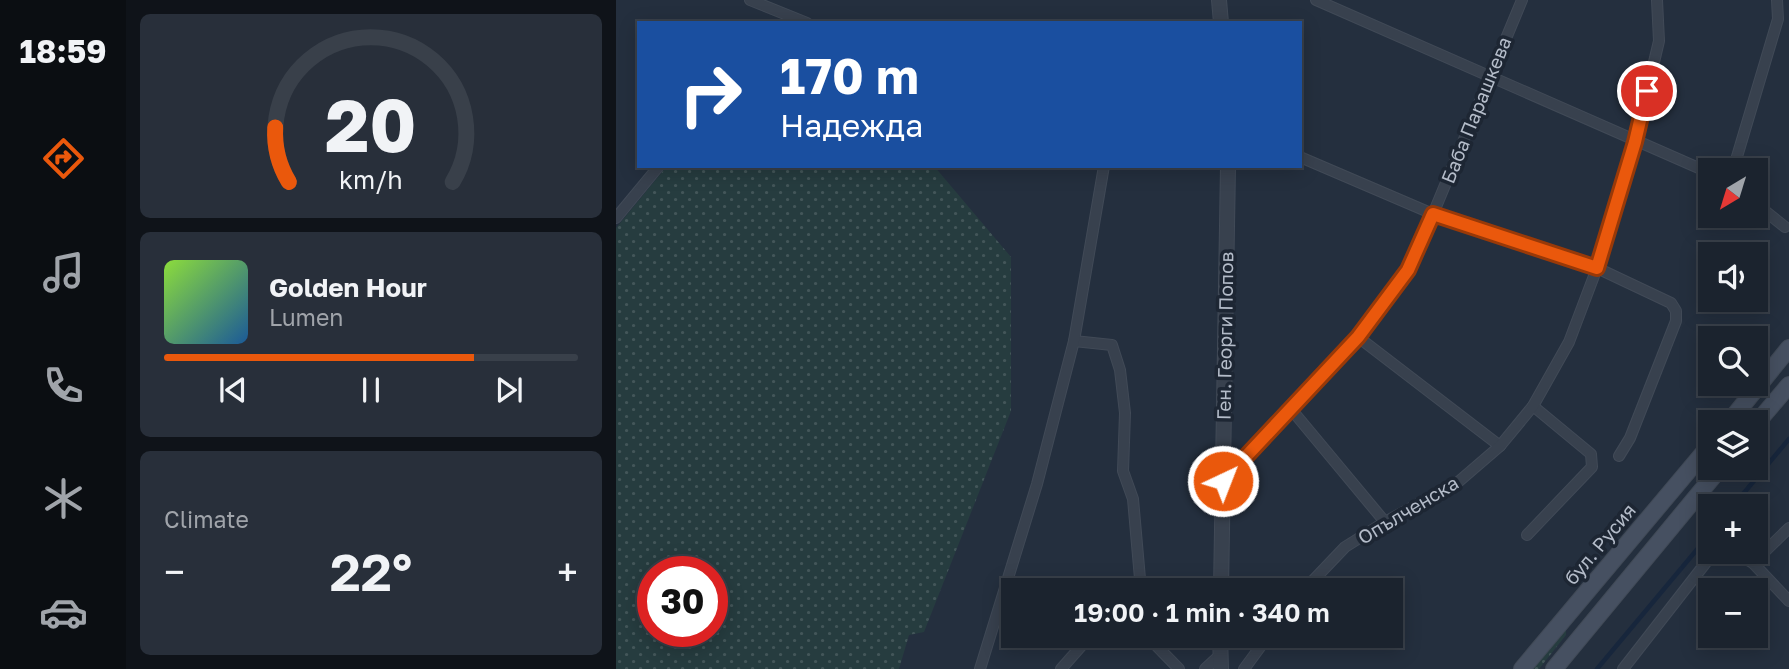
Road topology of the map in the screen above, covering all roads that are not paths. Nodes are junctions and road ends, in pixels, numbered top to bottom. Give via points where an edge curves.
1 (751, 0) edge
2 (1219, 0) edge
3 (1316, 0) edge
4 (1522, 0) edge
5 (1657, 0) edge
6 (1777, 0) edge
7 (781, 12) junction
8 (774, 21) edge
9 (802, 21) edge
10 (1221, 21) edge
11 (1488, 77) junction
12 (1635, 142) junction
13 (1302, 158) edge
14 (1737, 158) edge
15 (657, 168) edge
16 (1104, 168) edge
17 (1228, 168) edge
18 (1698, 168) edge
19 (1433, 214) junction
20 (1768, 214) edge
21 (616, 218) edge
22 (1784, 227) dead end
23 (1597, 268) junction
24 (1358, 337) junction
25 (1074, 341) junction
26 (1789, 348) edge
27 (1789, 385) edge
28 (1534, 406) junction
29 (1291, 409) junction
30 (1739, 410) edge
31 (1768, 410) edge
32 (1500, 446) junction
33 (1619, 456) dead end
34 (1698, 459) edge
35 (1710, 480) edge
36 (1223, 481) junction
37 (1385, 522) junction
38 (1789, 528) edge
39 (1527, 535) dead end
40 (1768, 548) edge
41 (1705, 564) edge
42 (1754, 564) edge
43 (1140, 578) edge
44 (1221, 578) edge
45 (1312, 578) edge
46 (1789, 601) edge
47 (1080, 648) edge
48 (1159, 648) edge
49 (1259, 648) edge
50 (1220, 662) edge
51 (980, 669) edge
52 (1061, 669) edge
53 (1179, 669) edge
54 (1205, 669) edge
55 (1244, 669) edge
56 (1521, 669) edge
57 (1555, 669) edge
58 (1623, 669) edge

1 - 7 street
2 - 10 street
3 - 11 street
4 - 11 street, Баба Парашкева
5 - 12 street, Опълченска via 1659,41
6 - 14 street via 1778,19
7 - 8 street
7 - 9 street
11 - 12 street
11 - 19 street, Баба Парашкева
12 - 18 street
12 - 23 street, Опълченска
13 - 19 street
15 - 21 street
16 - 25 street
17 - 36 street, Ген. Георги Попов
19 - 23 street
19 - 24 street, Баба Парашкева via 1408,270
20 - 22 street
23 - 28 street, Опълченска via 1569,342
23 - 33 street via 1671,303 1676,311 1676,321
24 - 29 street, Баба Парашкева
24 - 32 street
25 - 43 street via 1112,345 1120,370 1125,414 1123,471 1133,499
25 - 51 street via 1037,484
26 - 30 main road
27 - 31 main road
28 - 32 street, Опълченска
28 - 39 street via 1591,454 1593,461
29 - 36 street, Баба Парашкева
29 - 37 street
32 - 37 street, Опълченска via 1457,483
34 - 56 main road, бул. Русия
35 - 57 main road
36 - 44 street, Ген. Георги Попов
37 - 45 street, Опълченска via 1345,547
38 - 40 street
41 - 58 street
42 - 46 street
47 - 52 street
48 - 53 street
49 - 55 street
50 - 54 street

